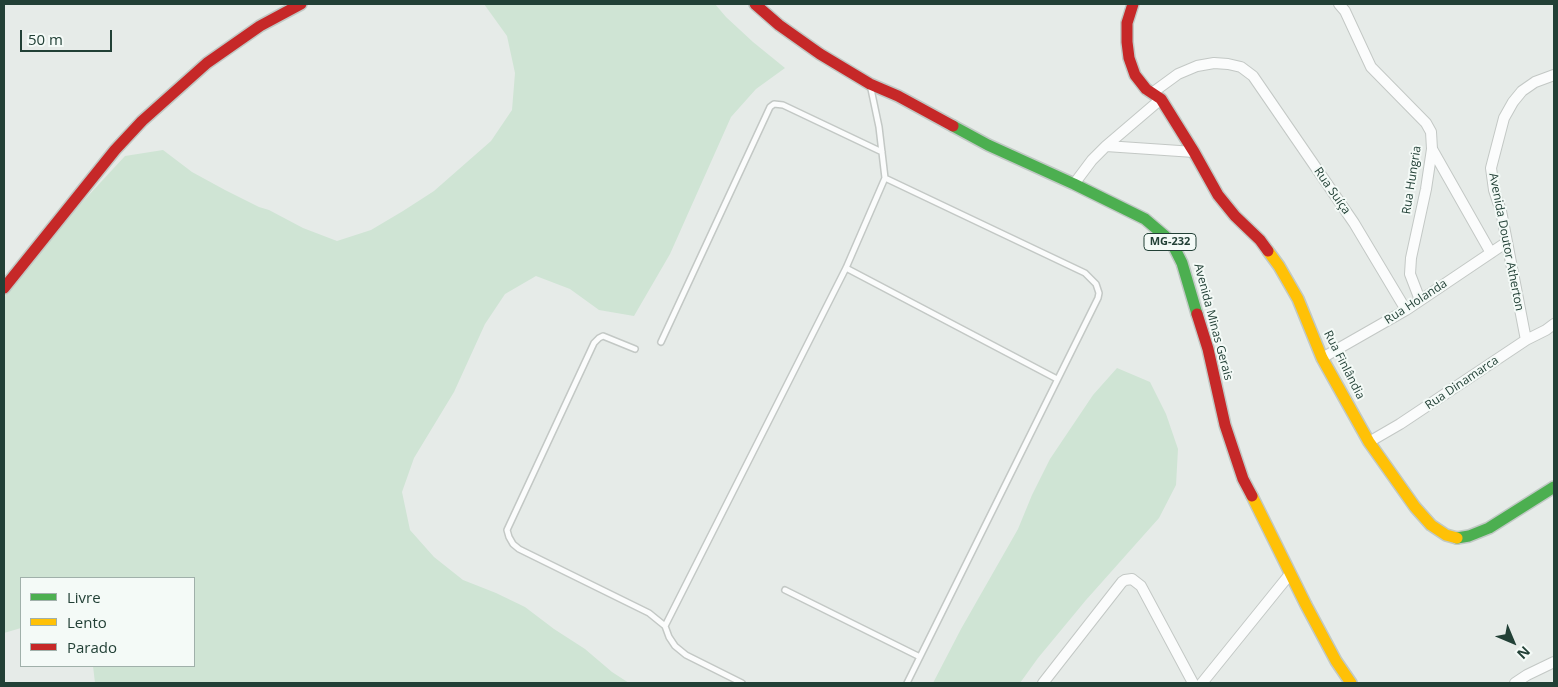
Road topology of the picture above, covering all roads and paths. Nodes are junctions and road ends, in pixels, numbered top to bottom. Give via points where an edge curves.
1 (301, 4) edge
2 (755, 4) edge
3 (1133, 4) edge
4 (1340, 4) edge
5 (1553, 78) edge
6 (870, 84) junction
7 (1157, 96) junction
8 (1106, 146) junction
9 (1432, 149) junction
10 (882, 152) junction
11 (1194, 152) junction
12 (885, 178) junction
13 (1074, 184) junction
14 (1507, 242) junction
15 (1491, 253) junction
16 (846, 268) junction
17 (4, 288) edge
18 (1420, 300) junction
19 (1406, 310) junction
20 (1554, 324) edge
21 (1526, 340) junction
22 (661, 342) dead end
23 (635, 349) dead end
24 (1322, 358) junction
25 (1058, 379) junction
26 (1369, 442) junction
27 (1554, 487) edge
28 (1290, 574) junction
29 (785, 590) dead end
30 (665, 626) junction
31 (920, 657) junction
32 (1554, 662) edge
33 (742, 683) edge
34 (907, 683) edge
35 (1043, 683) edge
36 (1193, 683) edge
37 (1202, 683) edge
38 (1351, 683) edge
39 (1515, 683) edge

1 - 17 street via 260,26 208,63 142,121
2 - 6 street, Avenida Minas Gerais / MG-232 via 820,54
3 - 7 street via 1127,22 1129,58 1135,75 1146,89
4 - 9 street, Rua Hungria via 1371,67 1426,123 1431,132
5 - 14 street, Avenida Doutor Atherton via 1536,82 1522,91 1504,118 1491,168
6 - 10 lane
6 - 13 street, Avenida Minas Gerais / MG-232 via 988,145
7 - 8 street
7 - 11 street, Rua Finlândia
7 - 19 street, Rua Suíça via 1178,74 1197,66 1228,64 1241,67 1252,76 1354,223
8 - 11 street
8 - 13 street
9 - 15 street
9 - 18 street, Rua Hungria via 1410,258 1410,274
10 - 12 lane
10 - 22 lane via 783,105 770,107
11 - 24 street, Rua Finlândia via 1218,195 1260,240 1279,266 1298,299
12 - 16 lane
12 - 25 lane via 1092,279 1098,298
13 - 28 street, Avenida Minas Gerais / MG-232 via 1145,219 1174,247 1182,262 1208,349 1232,450
14 - 15 street, Rua Holanda
14 - 21 street, Avenida Doutor Atherton
15 - 18 street, Rua Holanda
16 - 25 lane
16 - 30 lane
18 - 19 street, Rua Holanda
19 - 24 street, Rua Holanda
20 - 21 street, Rua Dinamarca
21 - 26 street, Rua Dinamarca
23 - 30 lane via 603,336 594,343 507,530 519,549 649,613
24 - 26 street, Rua Finlândia
25 - 31 lane
26 - 27 street, Rua Finlândia via 1415,507 1431,525 1446,535 1459,538 1489,528
28 - 37 street
28 - 38 street, Avenida Minas Gerais / MG-232
29 - 31 lane
30 - 33 lane via 675,646 686,655
31 - 34 lane
32 - 39 street
35 - 36 street via 1122,582 1132,579 1142,586

